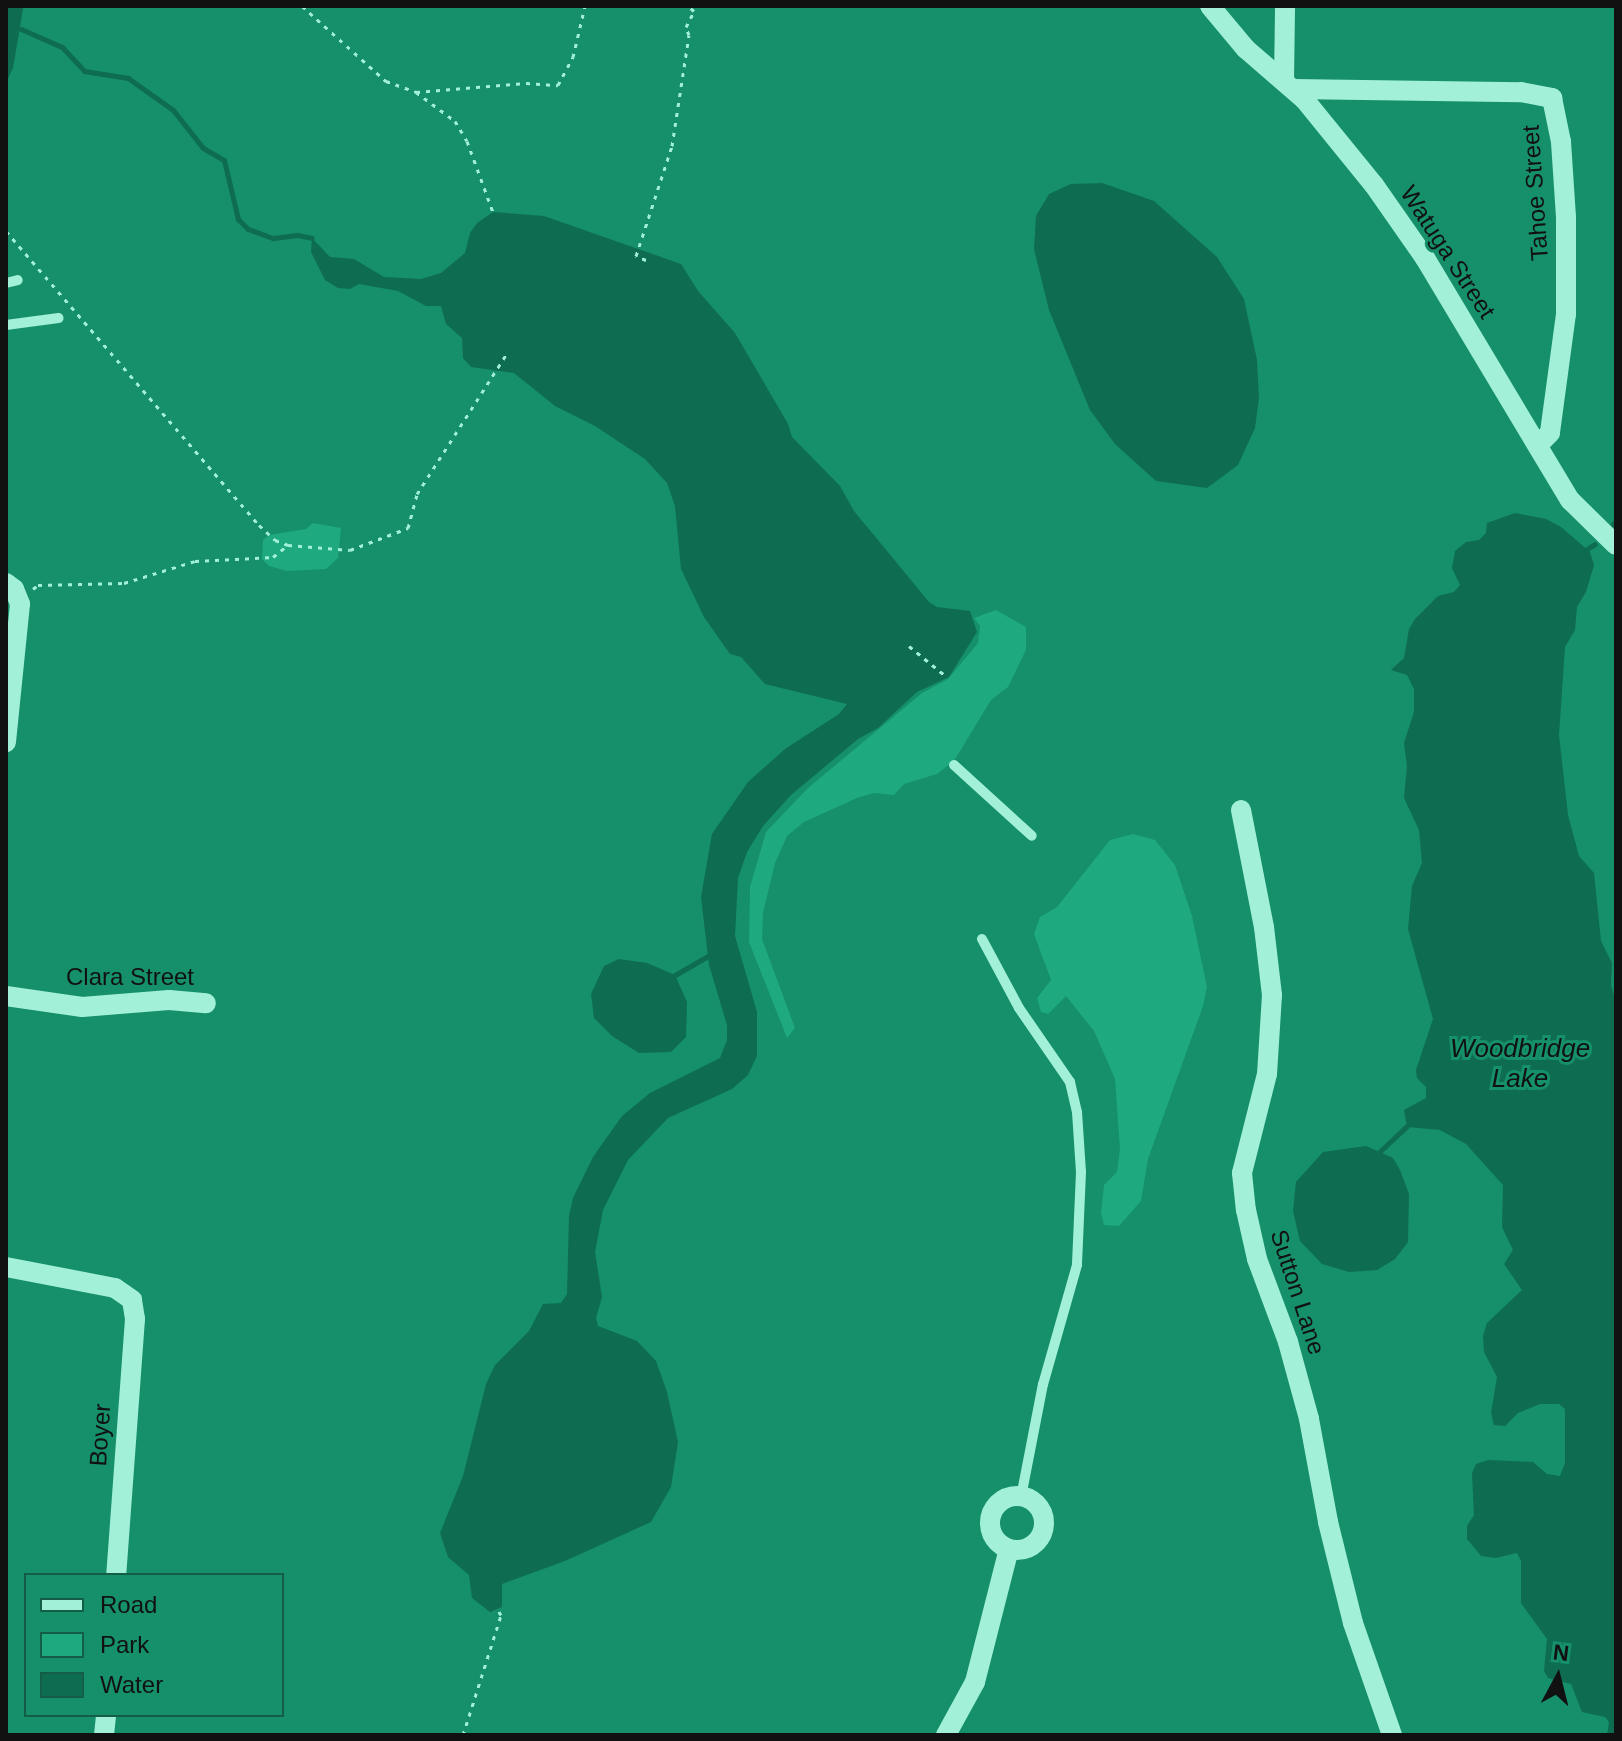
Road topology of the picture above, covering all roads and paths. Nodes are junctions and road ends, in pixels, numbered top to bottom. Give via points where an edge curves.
1 (302, 6) edge
2 (585, 6) edge
3 (688, 6) edge
4 (1210, 6) edge
5 (1285, 6) edge
6 (1289, 85) junction
7 (416, 92) junction
8 (493, 212) dead end
9 (6, 231) edge
10 (646, 260) dead end
11 (18, 280) dead end
12 (6, 283) edge
13 (59, 318) dead end
14 (6, 325) edge
15 (507, 353) dead end
16 (1539, 444) junction
17 (288, 545) junction
18 (1616, 545) edge
19 (13, 590) edge
20 (909, 646) dead end
21 (947, 677) dead end
22 (6, 742) edge
23 (954, 765) dead end
24 (1241, 810) dead end
25 (1032, 836) dead end
26 (982, 939) dead end
27 (6, 996) edge
28 (206, 1003) dead end
29 (6, 1267) edge
30 (1021, 1497) junction
31 (1009, 1549) junction
32 (116, 1573) edge
33 (498, 1610) dead end
34 (463, 1735) edge
35 (946, 1735) edge
36 (1392, 1735) edge

1 - 7 path via 386,81
2 - 7 path via 573,57 558,85
3 - 10 path via 694,11 686,27 672,146 636,256
4 - 6 street, Watuga Street via 1246,49
5 - 6 street
6 - 16 street, Watuga Street via 1339,138 1425,258 1494,379
6 - 16 street, Tahoe Street via 1521,92 1552,98 1564,187 1566,314 1550,433
7 - 8 path via 455,121
9 - 17 path via 259,525
11 - 12 lane
13 - 14 lane
15 - 17 path via 417,494 408,528 350,550
16 - 18 street, Watuga Street via 1570,500
17 - 19 path via 273,557 195,561 124,583
19 - 22 street
20 - 21 path
23 - 25 lane
24 - 36 street, Sutton Lane via 1272,995 1267,1074 1242,1173 1246,1210 1309,1419 1353,1623
26 - 30 lane via 1019,1008 1070,1082 1077,1112 1077,1265 1043,1384
27 - 28 street, Clara Street via 82,1007 169,1000
29 - 32 street, Boyer via 115,1288 132,1300 135,1319
30 - 31 street via 1005,1499 990,1518 996,1540
30 - 31 street via 1038,1507 1043,1531 1026,1549
31 - 35 street via 975,1682
33 - 34 path via 501,1615

